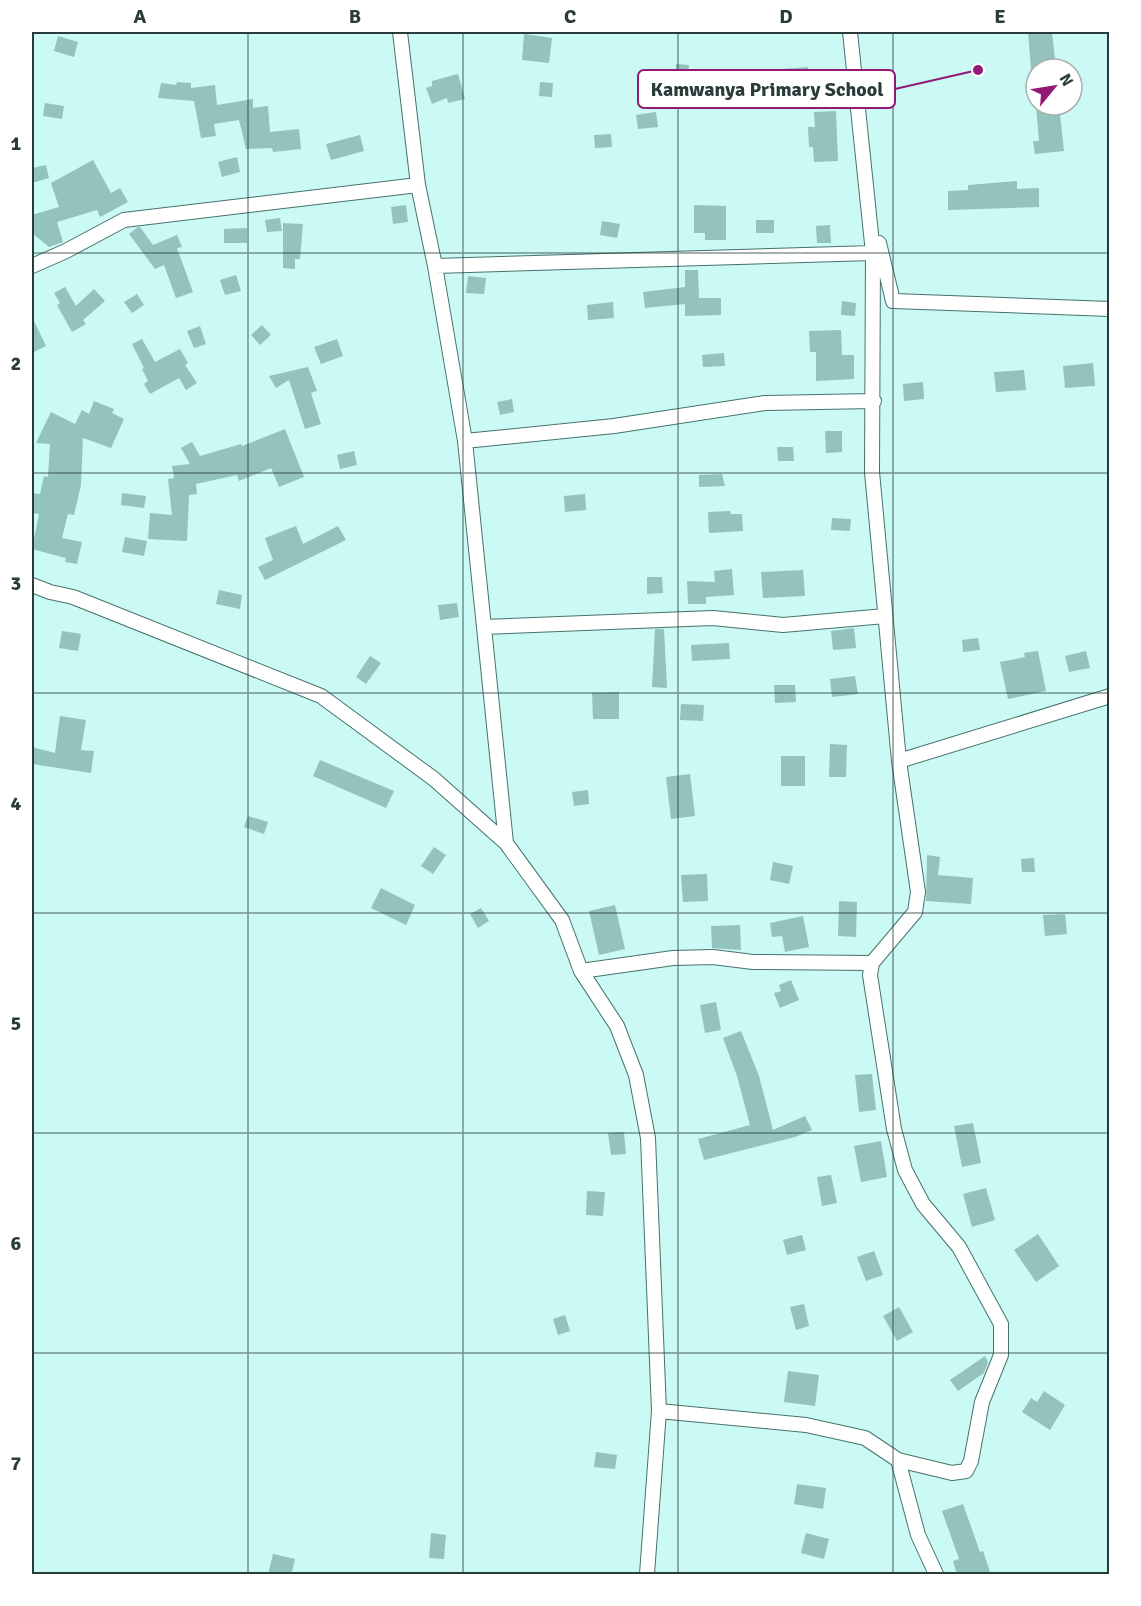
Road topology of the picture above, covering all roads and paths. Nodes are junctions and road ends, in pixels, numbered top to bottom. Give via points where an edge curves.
1 (400, 32) edge
2 (850, 32) edge
3 (418, 185) junction
4 (868, 201) junction
5 (873, 253) junction
6 (32, 266) edge
7 (435, 266) junction
8 (1110, 309) edge
9 (874, 401) junction
10 (465, 441) junction
11 (32, 586) edge
12 (885, 616) junction
13 (484, 627) junction
14 (1110, 696) edge
15 (899, 761) junction
16 (506, 843) junction
17 (872, 963) junction
18 (581, 971) junction
19 (659, 1411) junction
20 (898, 1460) junction
21 (647, 1575) edge
22 (936, 1575) edge

1 - 3 street
2 - 4 street
3 - 6 street via 124,220
3 - 7 street
4 - 5 street
4 - 8 street via 893,301
5 - 7 street
5 - 9 street
7 - 10 street
9 - 10 street via 765,404 614,426
9 - 12 street via 872,472
10 - 13 street
11 - 16 street via 73,597 321,696 434,779
12 - 13 street via 783,625 713,618
12 - 15 street
13 - 16 street
14 - 15 street
15 - 17 street via 918,892 915,912
16 - 18 street via 562,920
17 - 18 street via 673,958
17 - 20 street via 874,1014 905,1170 923,1204 959,1247 1001,1324 1001,1355 982,1402 966,1471 952,1473
18 - 19 street via 617,1026 636,1076 648,1138
19 - 20 street via 816,1426 865,1438
19 - 21 street
20 - 22 street via 918,1535

